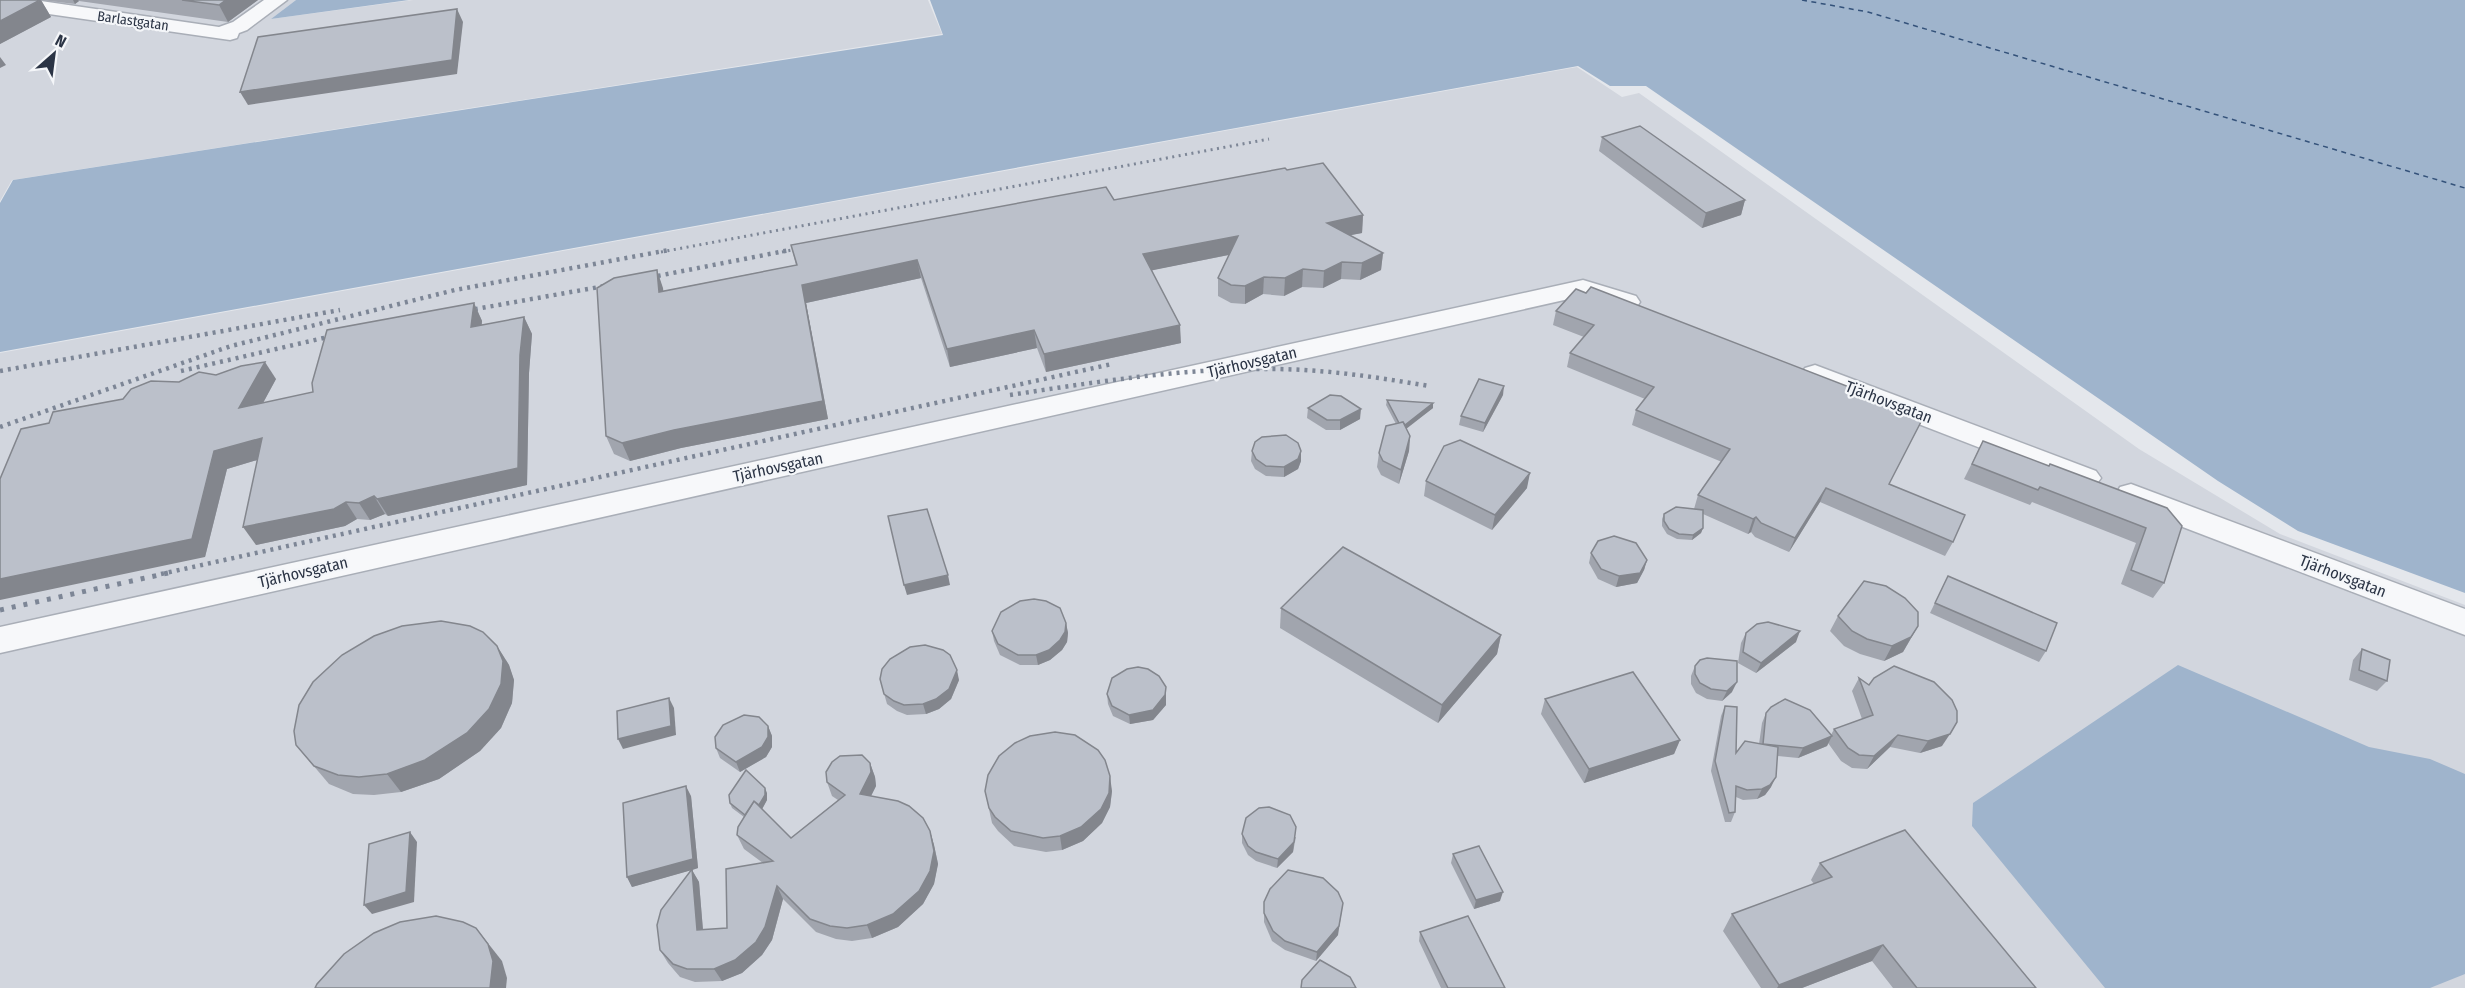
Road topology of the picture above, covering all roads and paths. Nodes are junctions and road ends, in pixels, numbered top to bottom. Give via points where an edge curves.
1 (74, 0) edge
2 (277, 0) edge
3 (0, 1) edge
4 (54, 10) junction
5 (1648, 310) edge
6 (1789, 364) edge
7 (2465, 622) edge
8 (0, 640) edge

1 - 4 street
2 - 4 street, Barlastgatan via 225,34
3 - 4 street, Barlastgatan
5 - 8 street, Tjärhovsgatan via 1583,288
6 - 7 street, Tjärhovsgatan

